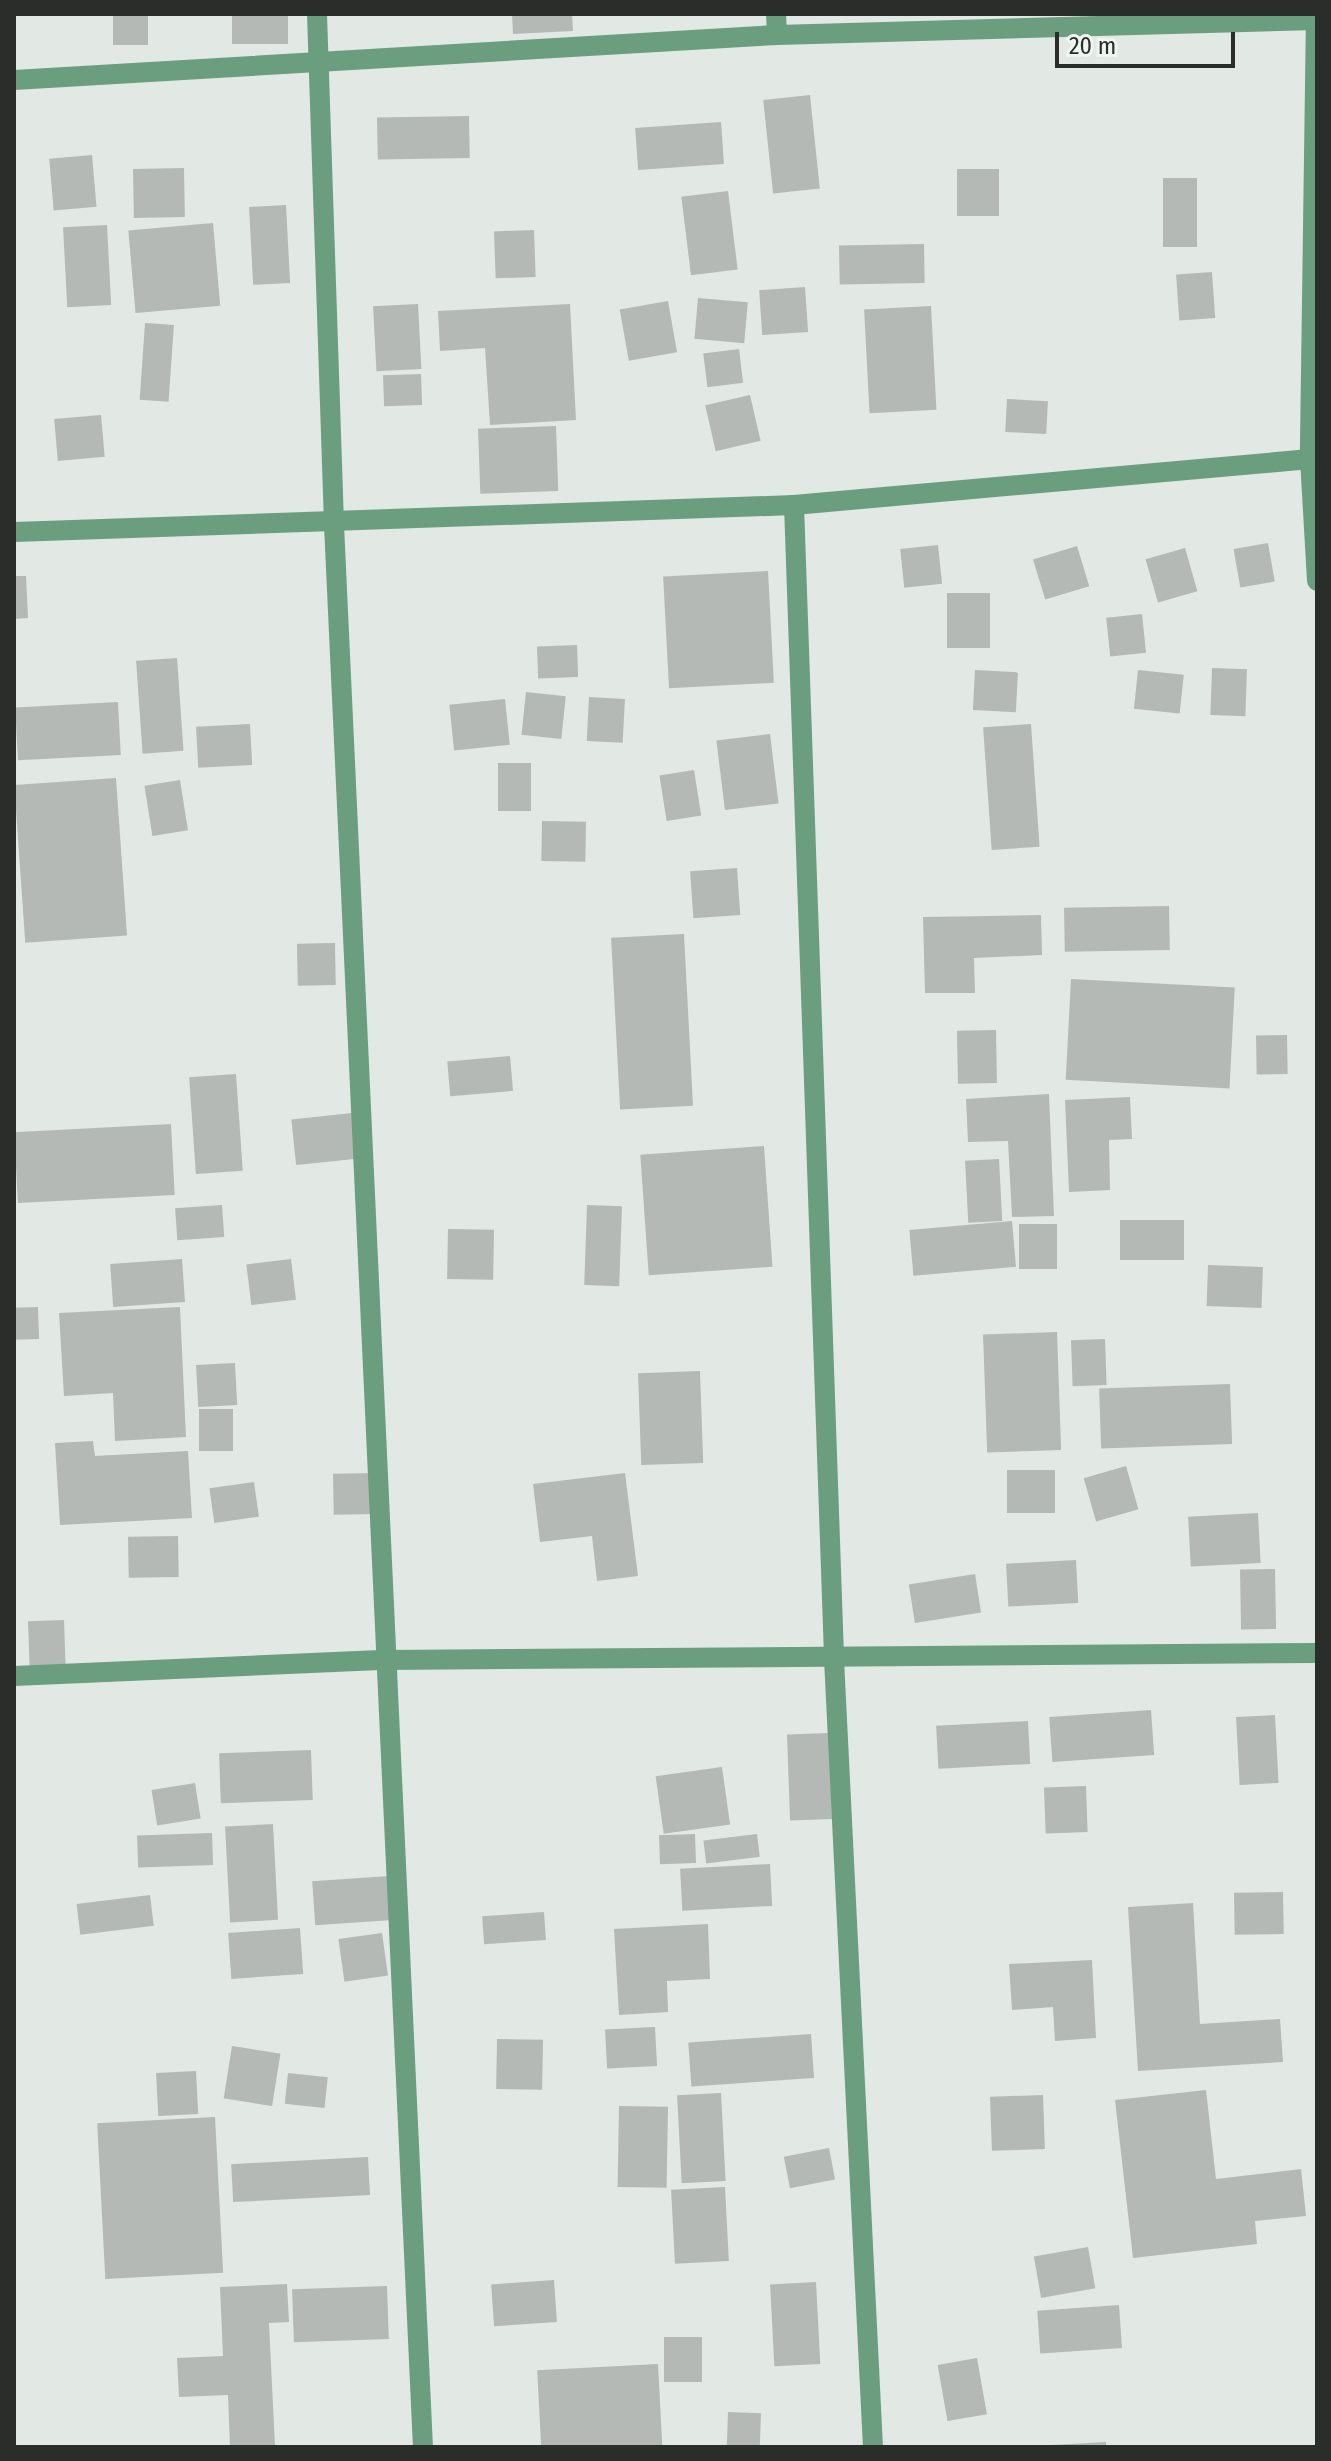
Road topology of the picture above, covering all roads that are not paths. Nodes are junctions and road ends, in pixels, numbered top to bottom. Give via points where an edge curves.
1 (317, 14) edge
2 (776, 14) edge
3 (1316, 17) edge
4 (777, 35) junction
5 (319, 64) junction
6 (14, 80) edge
7 (1313, 248) edge
8 (1310, 459) junction
9 (794, 505) junction
10 (334, 525) junction
11 (14, 532) edge
12 (1317, 581) edge
13 (1317, 1653) edge
14 (834, 1659) junction
15 (386, 1660) junction
16 (14, 1676) edge
17 (423, 2447) edge
18 (873, 2447) edge

1 - 5 street
2 - 4 street
3 - 4 street
3 - 7 street
4 - 5 street
5 - 6 street
5 - 10 street
7 - 8 street
8 - 9 street
8 - 12 street
9 - 10 street
9 - 14 street
10 - 11 street
10 - 15 street
13 - 14 street
14 - 15 street
14 - 18 street
15 - 16 street
15 - 17 street

